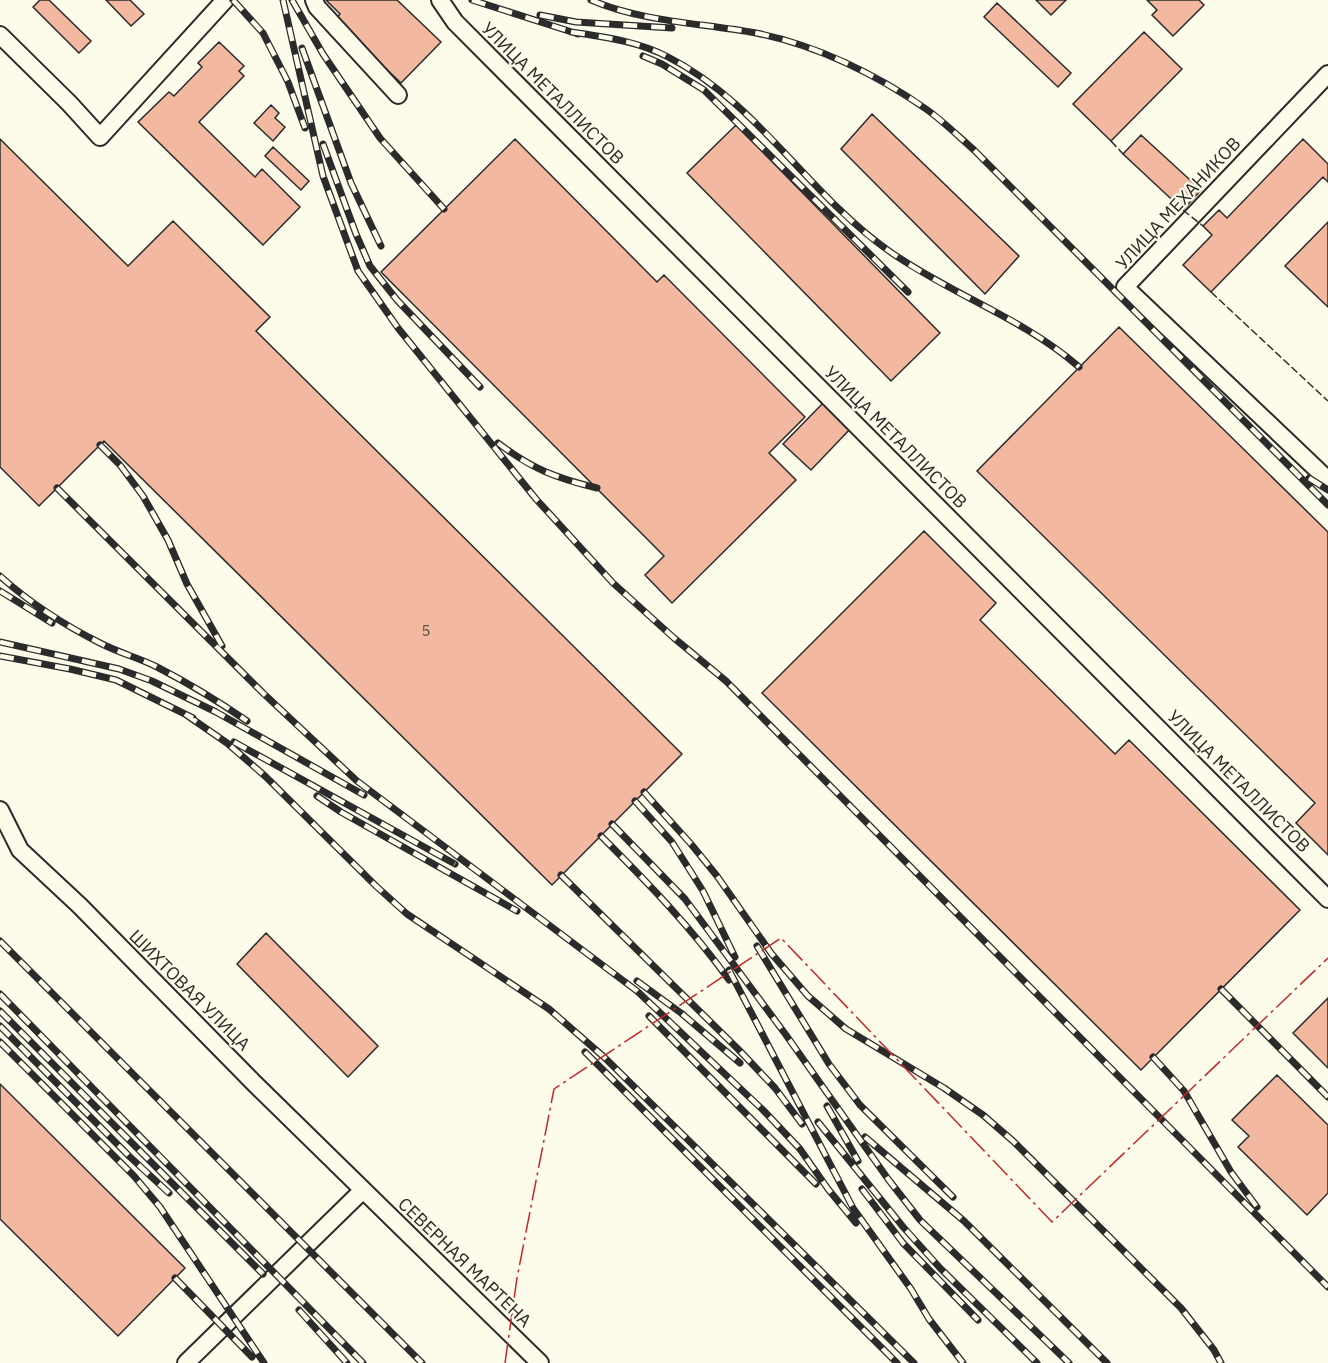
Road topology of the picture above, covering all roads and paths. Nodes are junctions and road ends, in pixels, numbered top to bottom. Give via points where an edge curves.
1 (225, 0) edge
2 (314, 0) edge
3 (440, 0) edge
4 (0, 34) edge
5 (1328, 74) edge
6 (398, 95) dead end
7 (1328, 480) edge
8 (0, 810) edge
9 (1328, 899) edge
10 (363, 1190) junction
11 (186, 1363) edge
12 (540, 1363) edge

1 - 4 street via 100,137
2 - 6 street
3 - 9 street, УЛИЦА МЕТАЛЛИСТОВ via 455,22
5 - 7 street, УЛИЦА МЕХАНИКОВ via 1125,287
8 - 10 street, ШИХТОВАЯ УЛИЦА via 20,850
10 - 11 street
10 - 12 street, СЕВЕРНАЯ МАРТЕНА

